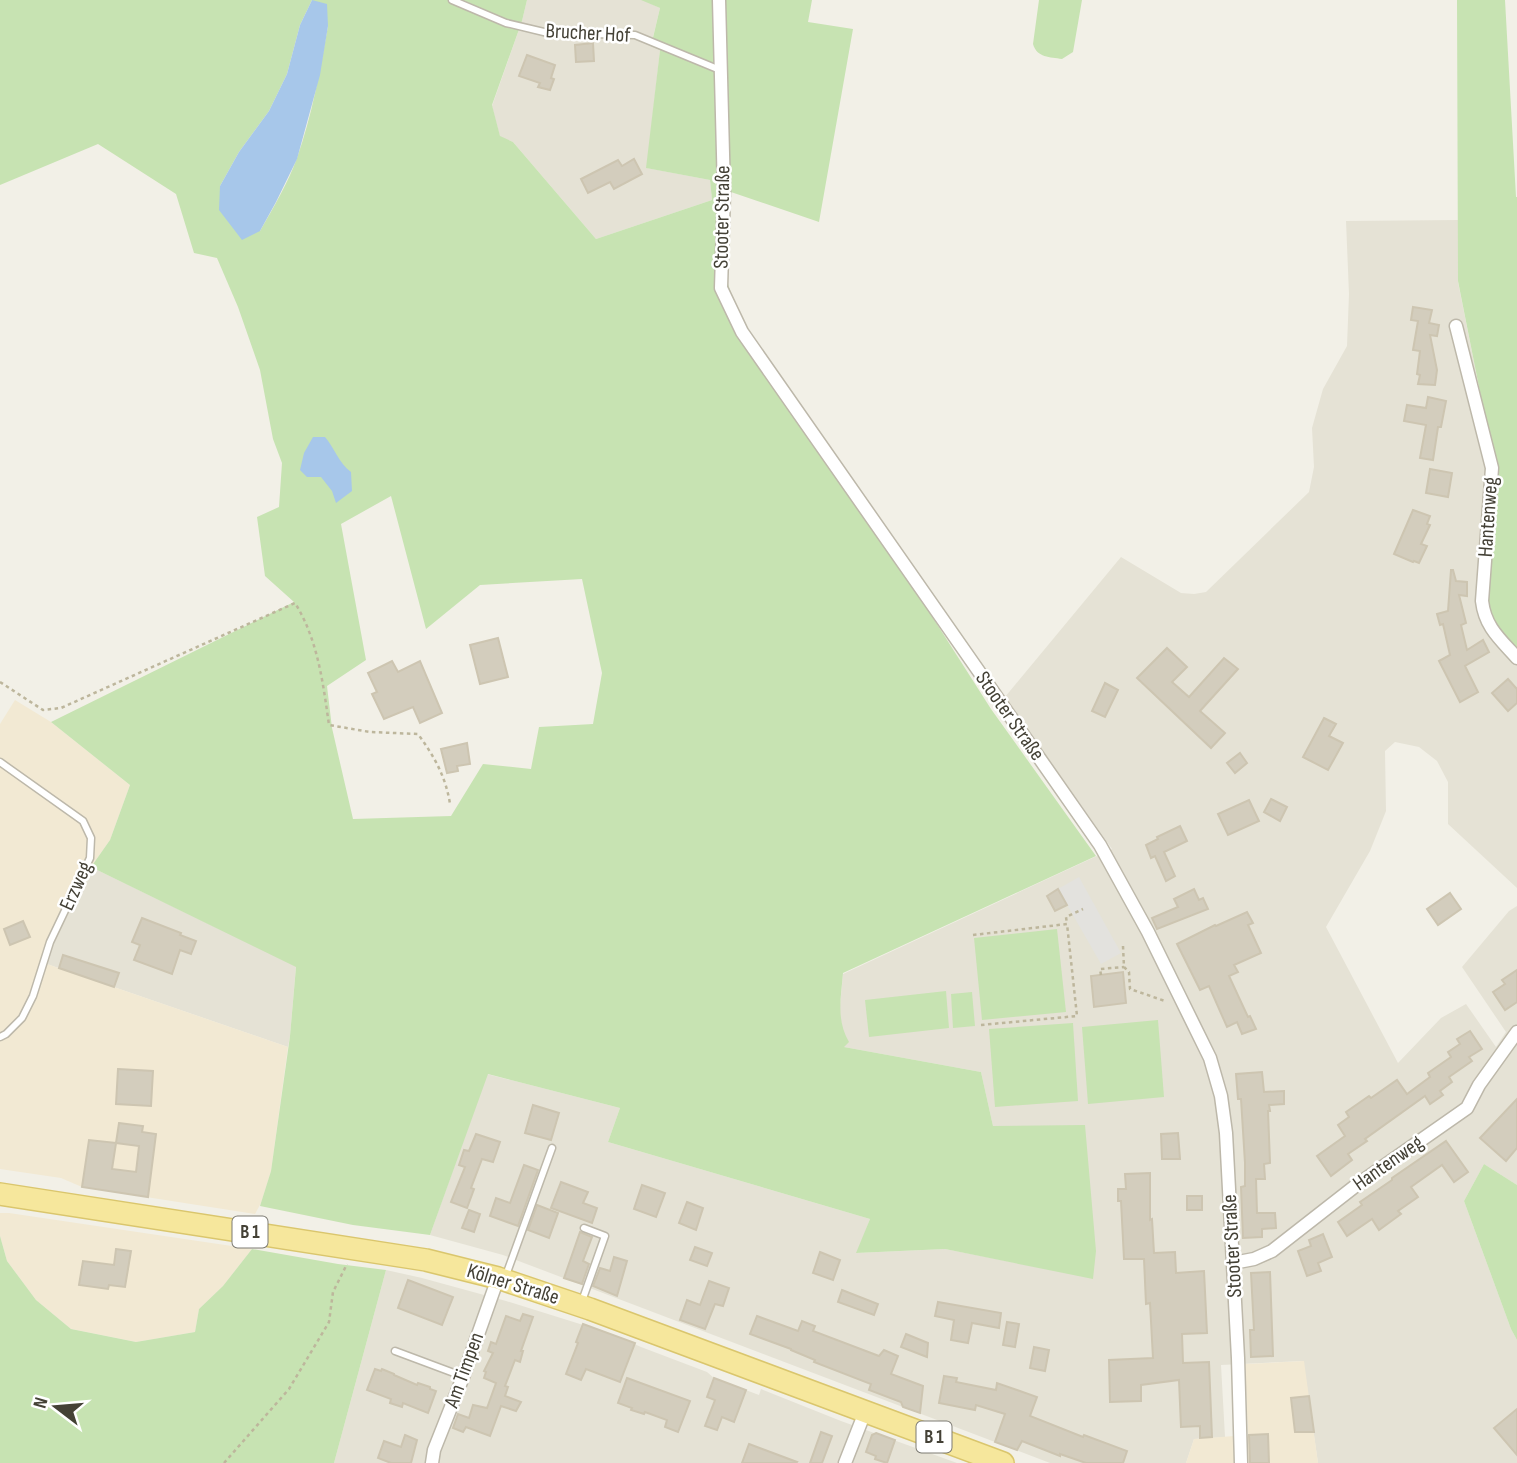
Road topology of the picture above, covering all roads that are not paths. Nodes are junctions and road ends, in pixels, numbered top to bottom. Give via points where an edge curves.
1 (452, 0) edge
2 (719, 0) edge
3 (722, 71) junction
4 (1457, 327) dead end
5 (1517, 658) edge
6 (0, 762) edge
7 (1517, 1032) edge
8 (0, 1037) edge
9 (552, 1148) dead end
10 (0, 1194) edge
11 (584, 1228) dead end
12 (1233, 1263) junction
13 (501, 1279) junction
14 (581, 1306) junction
15 (395, 1351) dead end
16 (463, 1377) junction
17 (865, 1412) junction
18 (432, 1463) edge
19 (845, 1463) edge
20 (1003, 1463) edge
21 (1241, 1463) edge

1 - 3 lane, Brucher Hof via 506,23 548,33 635,34
2 - 3 street, Stooter Straße
3 - 12 street, Stooter Straße via 721,288 742,332 1100,845 1148,932 1210,1058 1221,1096
4 - 5 street, Hantenweg via 1492,468 1483,614 1490,629
6 - 8 lane, Erzweg via 83,821 91,838 90,858 50,942 33,996 22,1018
7 - 12 street, Hantenweg via 1467,1108 1272,1251
9 - 13 lane
10 - 13 main road, Kölner Straße / B 1 via 426,1260
11 - 14 lane via 605,1236
12 - 21 street, Stooter Straße
13 - 14 main road, Kölner Straße / B 1
13 - 16 street, Am Timpen
14 - 17 main road, Kölner Straße / B 1
15 - 16 lane
16 - 18 street, Am Timpen
17 - 19 street
17 - 20 main road, Kölner Straße / B 1

